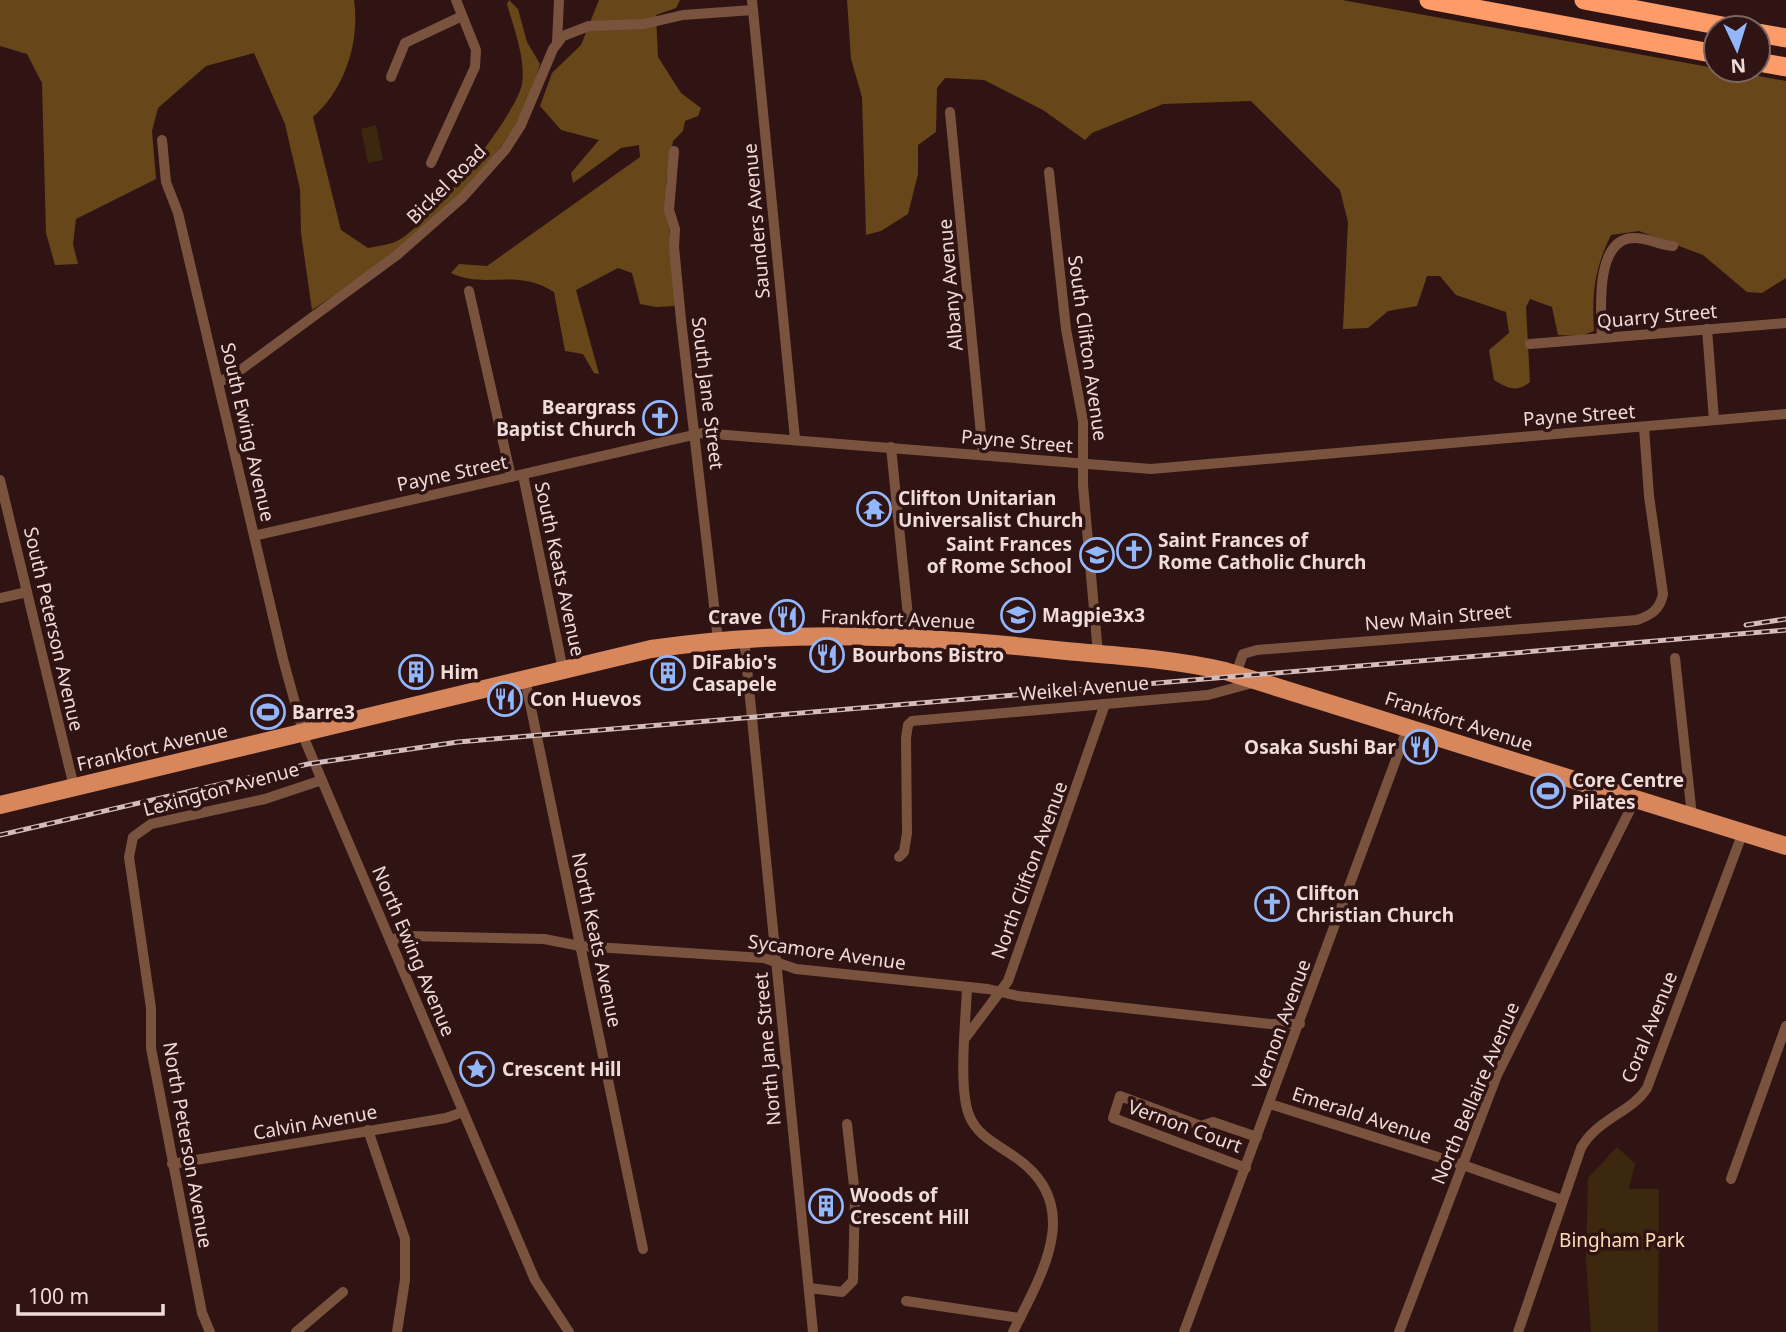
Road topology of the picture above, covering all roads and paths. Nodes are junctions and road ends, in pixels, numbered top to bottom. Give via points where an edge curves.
1 (456, 0) edge
2 (559, 0) edge
3 (1429, 0) edge
4 (1584, 0) edge
5 (753, 5) edge
6 (460, 17) junction
7 (1702, 22) edge
8 (557, 43) junction
9 (1702, 51) edge
10 (391, 77) dead end
11 (950, 112) dead end
12 (162, 140) dead end
13 (674, 151) dead end
14 (431, 163) dead end
15 (1049, 172) dead end
16 (1673, 246) dead end
17 (469, 292) dead end
18 (1786, 323) edge
19 (1707, 329) junction
20 (1602, 338) junction
21 (1530, 344) dead end
22 (218, 382) junction
23 (1786, 414) edge
24 (1714, 420) junction
25 (1644, 427) junction
26 (695, 434) junction
27 (795, 439) junction
28 (891, 447) junction
29 (983, 455) junction
30 (1084, 465) junction
31 (517, 476) junction
32 (0, 480) edge
33 (254, 536) junction
34 (27, 592) junction
35 (0, 598) edge
36 (910, 636) junction
37 (744, 638) junction
38 (718, 640) junction
39 (1098, 654) junction
40 (1675, 658) dead end
41 (563, 670) junction
42 (1236, 674) junction
43 (525, 679) junction
44 (1260, 681) junction
45 (1105, 704) junction
46 (1408, 727) junction
47 (304, 732) junction
48 (322, 780) junction
49 (74, 787) junction
50 (1636, 799) junction
51 (0, 804) edge
52 (1692, 816) junction
53 (1743, 832) junction
54 (133, 837) joint
55 (1786, 846) edge
56 (899, 857) dead end
57 (390, 940) junction
58 (580, 946) junction
59 (777, 963) junction
60 (967, 987) junction
61 (1000, 993) junction
62 (1300, 1024) junction
63 (1786, 1026) edge
64 (966, 1037) junction
65 (1270, 1104) junction
66 (463, 1112) junction
67 (847, 1124) dead end
68 (368, 1130) junction
69 (1257, 1137) junction
70 (172, 1164) junction
71 (1463, 1164) junction
72 (1246, 1168) junction
73 (1731, 1179) dead end
74 (1562, 1200) junction
75 (643, 1249) dead end
76 (809, 1288) junction
77 (343, 1292) dead end
78 (906, 1301) dead end
79 (1020, 1318) junction
80 (210, 1332) edge
81 (296, 1332) edge
82 (397, 1332) edge
83 (569, 1332) edge
84 (813, 1332) edge
85 (1013, 1332) edge
86 (1184, 1332) edge
87 (1399, 1332) edge
88 (1518, 1332) edge

1 - 6 street
2 - 8 street
3 - 9 highway
4 - 7 highway
5 - 8 street via 644,23 589,26
5 - 27 street, Saunders Avenue
6 - 10 street via 405,43
6 - 14 street via 476,54 475,67
8 - 22 street, Bickel Road via 521,125 463,197 351,290
11 - 29 street, Albany Avenue
12 - 22 street, South Ewing Avenue via 166,182 178,213
13 - 26 street, South Jane Street via 669,210 675,229
15 - 30 street, South Clifton Avenue via 1066,330 1083,421
16 - 20 street via 1634,237 1622,241 1609,255 1602,285
17 - 31 street, South Keats Avenue
18 - 19 street, Quarry Street
19 - 20 street, Quarry Street
19 - 24 street
20 - 21 street, Quarry Street
22 - 33 street, South Ewing Avenue
23 - 24 street, Payne Street
24 - 25 street, Payne Street
25 - 30 street, Payne Street via 1151,469
25 - 42 street, New Main Street via 1662,583 1662,600 1656,610 1637,620 1257,650 1244,654
26 - 27 street, Payne Street
26 - 31 street, Payne Street
26 - 38 street, South Jane Street
27 - 28 street, Payne Street
28 - 29 street, Payne Street
28 - 36 street
29 - 30 street, Payne Street
30 - 39 street, South Clifton Avenue
31 - 33 street, Payne Street
31 - 41 street, South Keats Avenue
32 - 34 street, South Peterson Avenue
33 - 47 street, South Ewing Avenue
34 - 35 street
34 - 49 street, South Peterson Avenue
36 - 37 main road, Frankfort Avenue
36 - 39 main road, Frankfort Avenue
37 - 38 main road, Frankfort Avenue
37 - 59 street, North Jane Street
38 - 41 main road, Frankfort Avenue via 651,649
39 - 42 main road, Frankfort Avenue via 1193,664
40 - 52 street
41 - 43 main road, Frankfort Avenue
42 - 44 main road, Frankfort Avenue
43 - 47 main road, Frankfort Avenue
43 - 58 street, North Keats Avenue
44 - 45 street, Weikel Avenue via 1208,695
44 - 46 main road, Frankfort Avenue
45 - 56 street, Weikel Avenue via 910,723 906,738 907,833
45 - 61 street, North Clifton Avenue
46 - 50 main road, Frankfort Avenue
46 - 62 street, Vernon Avenue
47 - 48 street, North Ewing Avenue
47 - 49 main road, Frankfort Avenue
48 - 54 street, Lexington Avenue via 265,799 150,824
48 - 57 street, North Ewing Avenue
49 - 51 main road, Frankfort Avenue
50 - 52 main road, Frankfort Avenue
50 - 71 street, North Bellaire Avenue via 1516,1034
52 - 53 main road, Frankfort Avenue
53 - 55 main road, Frankfort Avenue
53 - 74 street, Coral Avenue via 1643,1100 1590,1134
54 - 70 street, North Peterson Avenue via 129,857 151,1008 152,1048
57 - 58 street, Sycamore Avenue via 408,936 544,939
57 - 66 street, North Ewing Avenue
58 - 59 street, Sycamore Avenue via 764,958
58 - 75 street, North Keats Avenue
59 - 60 street, Sycamore Avenue via 796,969
59 - 76 street, North Jane Street
60 - 61 street, Sycamore Avenue
60 - 64 street
61 - 62 street, Sycamore Avenue
61 - 64 street, North Clifton Avenue
62 - 65 street, Vernon Avenue
63 - 73 street
64 - 79 street via 969,1115 979,1131 1034,1173 1052,1210 1048,1258
65 - 69 street, Vernon Avenue
65 - 71 street, Emerald Avenue
66 - 68 street, Calvin Avenue
66 - 83 street, North Ewing Avenue via 535,1280
67 - 76 street via 855,1195 853,1281 842,1292
68 - 70 street, Calvin Avenue
68 - 82 street via 405,1238 405,1280
69 - 72 street, Vernon Avenue
69 - 72 street, Vernon Court via 1213,1122 1201,1126 1120,1096 1113,1118
70 - 80 street, North Peterson Avenue via 202,1313
71 - 74 street, Emerald Avenue
71 - 87 street, North Bellaire Avenue
72 - 86 street, Vernon Avenue
74 - 88 street, Coral Avenue
76 - 84 street, North Jane Street
77 - 81 street
78 - 79 street
79 - 85 street

